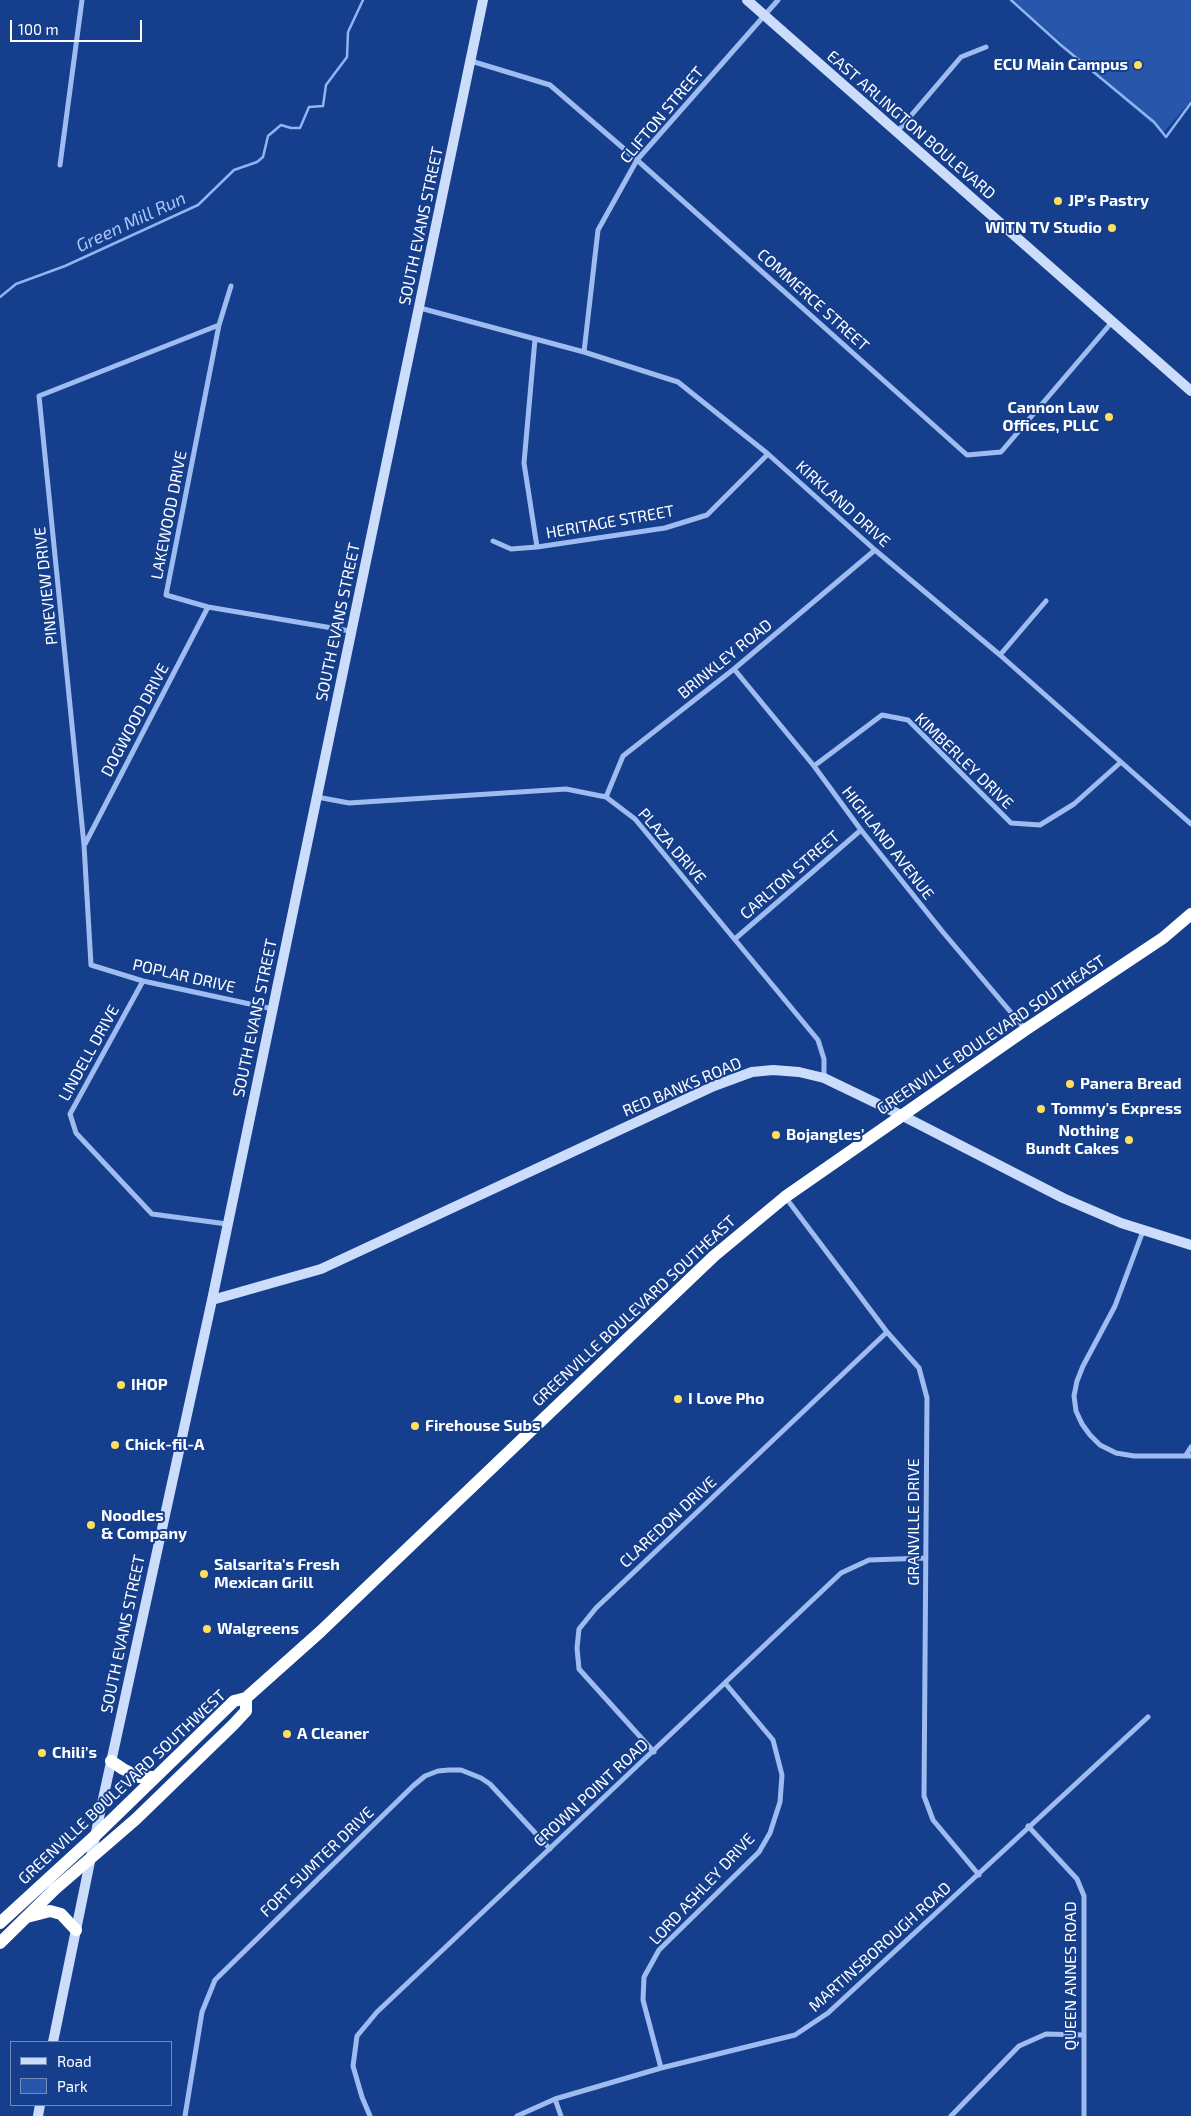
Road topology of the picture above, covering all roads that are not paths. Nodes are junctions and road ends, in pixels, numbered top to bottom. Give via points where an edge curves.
1 (82, 0) edge
2 (483, 0) edge
3 (747, 0) edge
4 (778, 0) edge
5 (765, 15) junction
6 (986, 47) dead end
7 (471, 61) junction
8 (896, 132) junction
9 (637, 160) junction
10 (60, 165) dead end
11 (231, 286) dead end
12 (420, 308) junction
13 (1112, 322) junction
14 (219, 326) junction
15 (535, 339) junction
16 (584, 352) junction
17 (1191, 391) edge
18 (768, 454) junction
19 (493, 542) dead end
20 (537, 547) junction
21 (875, 550) junction
22 (1046, 601) dead end
23 (208, 607) junction
24 (350, 631) junction
25 (1000, 655) junction
26 (734, 669) junction
27 (1121, 762) junction
28 (814, 766) junction
29 (317, 797) junction
30 (606, 797) junction
31 (1191, 824) edge
32 (861, 830) junction
33 (84, 845) junction
34 (1191, 914) edge
35 (736, 938) junction
36 (91, 965) joint
37 (143, 981) junction
38 (273, 1009) junction
39 (1025, 1030) junction
40 (824, 1078) junction
41 (903, 1116) junction
42 (785, 1197) junction
43 (227, 1224) junction
44 (1143, 1231) junction
45 (1191, 1245) edge
46 (212, 1300) junction
47 (887, 1332) junction
48 (1191, 1447) edge
49 (1188, 1456) edge
50 (926, 1558) junction
51 (724, 1683) junction
52 (246, 1698) junction
53 (1148, 1717) dead end
54 (654, 1752) junction
55 (111, 1761) junction
56 (155, 1777) junction
57 (1028, 1826) junction
58 (96, 1835) junction
59 (550, 1849) junction
60 (91, 1858) junction
61 (980, 1875) junction
62 (25, 1918) junction
63 (0, 1923) edge
64 (76, 1930) junction
65 (0, 1944) edge
66 (1084, 2034) junction
67 (53, 2041) edge
68 (661, 2068) junction
69 (555, 2099) junction
70 (185, 2116) edge
71 (370, 2116) edge
72 (517, 2116) edge
73 (561, 2116) edge
74 (951, 2116) edge
75 (1084, 2116) edge

1 - 10 street
2 - 7 main road, SOUTH EVANS STREET
3 - 5 main road, EAST ARLINGTON BOULEVARD
4 - 5 street, CLIFTON STREET
5 - 8 main road, EAST ARLINGTON BOULEVARD
5 - 9 street, CLIFTON STREET
6 - 8 street via 961,58
7 - 9 street, COMMERCE STREET via 550,85
7 - 12 main road, SOUTH EVANS STREET
8 - 13 main road, EAST ARLINGTON BOULEVARD
9 - 13 street, COMMERCE STREET via 967,455 1001,452
9 - 16 street, CLIFTON STREET via 598,230
11 - 14 street, LAKEWOOD DRIVE
12 - 15 street, KIRKLAND DRIVE
12 - 24 main road, SOUTH EVANS STREET
13 - 17 main road, EAST ARLINGTON BOULEVARD
14 - 23 street, LAKEWOOD DRIVE via 166,595
14 - 33 street, PINEVIEW DRIVE via 39,396
15 - 16 street, KIRKLAND DRIVE
15 - 20 street via 524,463
16 - 18 street, KIRKLAND DRIVE via 678,382
18 - 20 street, HERITAGE STREET via 707,515 665,528
18 - 21 street, KIRKLAND DRIVE
19 - 20 street, HERITAGE STREET via 511,549
21 - 25 street, KIRKLAND DRIVE
21 - 26 street, BRINKLEY ROAD
22 - 25 street
23 - 24 street, LAKEWOOD DRIVE
23 - 33 street, DOGWOOD DRIVE
24 - 29 main road, SOUTH EVANS STREET
25 - 27 street, KIRKLAND DRIVE
26 - 28 street, HIGHLAND AVENUE
26 - 30 street, BRINKLEY ROAD via 623,756
27 - 28 street, KIMBERLEY DRIVE via 1074,804 1040,825 1011,823 908,720 882,715
27 - 31 street, KIRKLAND DRIVE
28 - 32 street, HIGHLAND AVENUE
29 - 30 street, PLAZA DRIVE via 349,803 566,789
29 - 38 main road, SOUTH EVANS STREET
30 - 35 street, PLAZA DRIVE via 635,819
32 - 35 street, CARLTON STREET
32 - 39 street, HIGHLAND AVENUE
33 - 36 street, PINEVIEW DRIVE
34 - 39 highway, GREENVILLE BOULEVARD SOUTHEAST via 1163,938
35 - 40 street, PLAZA DRIVE via 818,1040 824,1059
36 - 37 street, POPLAR DRIVE
37 - 38 street, POPLAR DRIVE
37 - 43 street, LINDELL DRIVE via 70,1114 76,1133 152,1214
38 - 43 main road, SOUTH EVANS STREET
39 - 41 highway, GREENVILLE BOULEVARD SOUTHEAST
40 - 41 main road, RED BANKS ROAD
40 - 46 main road, RED BANKS ROAD via 773,1070 731,1079 321,1270
41 - 42 highway, GREENVILLE BOULEVARD SOUTHEAST
41 - 44 main road, RED BANKS ROAD via 1062,1198
42 - 47 street, GRANVILLE DRIVE
42 - 52 highway, GREENVILLE BOULEVARD SOUTHEAST via 702,1267 320,1632
43 - 46 main road, SOUTH EVANS STREET
44 - 45 main road, RED BANKS ROAD
44 - 49 street via 1114,1306 1077,1381 1076,1411 1090,1435 1100,1445 1116,1453
46 - 55 main road, SOUTH EVANS STREET
47 - 50 street, GRANVILLE DRIVE via 919,1368 927,1398
47 - 54 street, CLAREDON DRIVE via 596,1608 579,1629 579,1669
48 - 49 street
50 - 51 street, CROWN POINT ROAD via 869,1560 841,1573
50 - 61 street, GRANVILLE DRIVE via 924,1796 933,1820
51 - 54 street, CROWN POINT ROAD
51 - 68 street, LORD ASHLEY DRIVE via 773,1740 782,1776 780,1802 770,1833 759,1852 659,1950 644,1977 643,2000
52 - 56 highway, GREENVILLE BOULEVARD SOUTHWEST via 234,1701
52 - 60 highway, GREENVILLE BOULEVARD SOUTHEAST via 246,1711 233,1725
53 - 57 street, MARTINSBOROUGH ROAD
54 - 59 street, CROWN POINT ROAD
55 - 56 highway via 139,1777
55 - 58 main road, SOUTH EVANS STREET
56 - 58 highway, GREENVILLE BOULEVARD SOUTHWEST
57 - 61 street, MARTINSBOROUGH ROAD
57 - 66 street, QUEEN ANNES ROAD via 1076,1879 1084,1896
58 - 60 main road, SOUTH EVANS STREET
58 - 63 highway, GREENVILLE BOULEVARD SOUTHWEST
59 - 70 street, FORT SUMTER DRIVE via 490,1784 480,1778 467,1772 449,1770 425,1776 215,1980 202,2012
59 - 71 street, CROWN POINT ROAD via 378,2012 357,2036 353,2066
60 - 62 highway, GREENVILLE BOULEVARD SOUTHWEST
60 - 64 main road, SOUTH EVANS STREET
61 - 68 street, MARTINSBOROUGH ROAD via 828,2013 795,2035
62 - 64 highway via 50,1911 61,1914
62 - 65 highway, GREENVILLE BOULEVARD SOUTHWEST
64 - 67 main road, SOUTH EVANS STREET
66 - 74 street via 1046,2034 1019,2046
66 - 75 street, QUEEN ANNES ROAD
68 - 69 street, MARTINSBOROUGH ROAD
69 - 72 street, MARTINSBOROUGH ROAD
69 - 73 street

